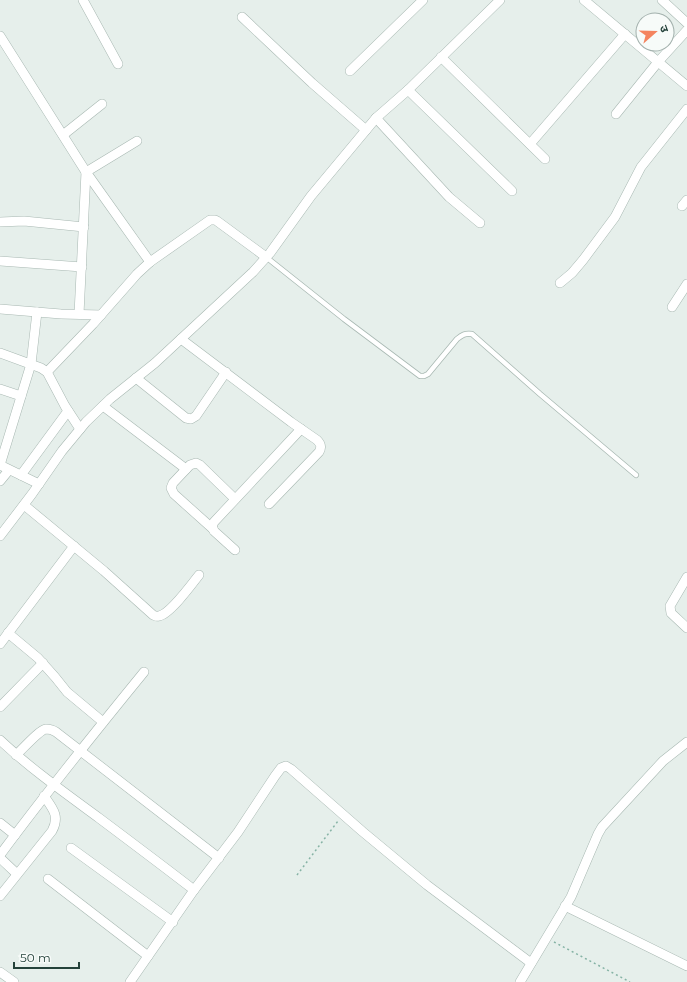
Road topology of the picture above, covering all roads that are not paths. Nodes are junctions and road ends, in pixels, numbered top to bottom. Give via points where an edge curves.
1 (83, 0) edge
2 (423, 0) edge
3 (500, 0) edge
4 (584, 0) edge
5 (662, 0) edge
6 (242, 17) dead end
7 (687, 23) edge
8 (687, 30) edge
9 (625, 34) junction
10 (0, 36) edge
11 (441, 57) junction
12 (658, 62) junction
13 (118, 64) dead end
14 (350, 71) dead end
15 (687, 86) edge
16 (408, 90) junction
17 (102, 104) dead end
18 (687, 109) edge
19 (616, 114) dead end
20 (376, 118) junction
21 (366, 130) junction
22 (63, 135) junction
23 (137, 141) dead end
24 (530, 144) junction
25 (545, 159) dead end
26 (86, 172) junction
27 (512, 191) dead end
28 (0, 222) edge
29 (480, 223) dead end
30 (84, 227) junction
31 (266, 257) junction
32 (0, 261) edge
33 (150, 262) junction
34 (82, 267) junction
35 (560, 283) dead end
36 (687, 284) edge
37 (672, 307) dead end
38 (0, 309) edge
39 (37, 312) junction
40 (79, 314) junction
41 (101, 315) junction
42 (181, 339) junction
43 (0, 354) edge
44 (31, 364) junction
45 (47, 372) junction
46 (226, 372) junction
47 (136, 378) junction
48 (0, 389) edge
49 (21, 396) junction
50 (103, 406) junction
51 (68, 411) junction
52 (301, 429) junction
53 (80, 430) junction
54 (0, 465) edge
55 (186, 469) junction
56 (9, 470) junction
57 (21, 475) junction
58 (636, 475) dead end
59 (0, 481) edge
60 (39, 484) junction
61 (235, 499) junction
62 (269, 504) dead end
63 (24, 505) junction
64 (213, 529) junction
65 (0, 536) edge
66 (74, 546) junction
67 (235, 550) dead end
68 (199, 574) dead end
69 (687, 577) edge
70 (687, 628) edge
71 (8, 633) junction
72 (0, 644) edge
73 (43, 664) junction
74 (144, 672) dead end
75 (0, 707) edge
76 (103, 722) junction
77 (0, 740) edge
78 (687, 742) edge
79 (80, 751) junction
80 (16, 755) junction
81 (53, 785) junction
82 (44, 796) junction
83 (0, 824) edge
84 (15, 835) junction
85 (71, 848) dead end
86 (0, 857) edge
87 (218, 858) junction
88 (17, 874) junction
89 (48, 879) dead end
90 (194, 890) junction
91 (0, 896) edge
92 (565, 906) junction
93 (173, 922) junction
94 (148, 956) junction
95 (531, 963) junction
96 (687, 966) edge
97 (0, 972) edge
98 (14, 982) edge
99 (130, 982) edge
100 (520, 982) edge

1 - 13 street
2 - 14 street
3 - 11 street
4 - 9 street
5 - 7 street
6 - 21 street
8 - 12 street
9 - 12 street
9 - 24 street
10 - 22 street
11 - 16 street
11 - 24 street
12 - 15 street
12 - 19 street
16 - 20 street
16 - 27 street
17 - 22 street
18 - 35 street via 641,167 615,217 583,260
20 - 21 street
20 - 29 street via 449,197
21 - 31 street
22 - 26 street
23 - 26 street
24 - 25 street
26 - 30 street
26 - 33 street
28 - 30 street via 41,222
30 - 34 street
31 - 33 street via 217,221 210,220
31 - 42 street via 250,276
31 - 58 lane via 420,376 428,374 457,339 467,333 472,334
32 - 34 street
33 - 41 street
34 - 40 street
36 - 37 street
38 - 39 street
39 - 40 street
39 - 44 street
40 - 41 street
41 - 45 street
42 - 46 street
42 - 47 street
43 - 44 street
44 - 45 street
44 - 49 street
45 - 51 street
46 - 47 street via 196,416 191,419 186,418
46 - 52 street
47 - 50 street
48 - 49 street
49 - 54 street
50 - 53 street
50 - 55 street
51 - 53 street
51 - 57 street
52 - 61 street
52 - 62 street via 321,443 321,450
53 - 60 street
54 - 56 street
55 - 61 street via 193,463 198,464
55 - 64 street via 172,485 172,491
56 - 57 street
56 - 59 street
57 - 60 street
60 - 63 street
61 - 64 street via 214,522
63 - 65 street
63 - 66 street
64 - 67 street
66 - 68 street via 157,617 168,611
66 - 71 street
69 - 70 street via 670,606 671,613
71 - 72 street
71 - 73 street
73 - 75 street
73 - 76 street via 67,692
74 - 76 street
76 - 79 street
77 - 80 street
78 - 92 street via 663,761 602,827
79 - 80 street via 56,732 46,729
79 - 81 street
79 - 87 street
80 - 81 street
81 - 82 street
81 - 90 street
82 - 84 street
82 - 88 street via 56,815 55,826
83 - 84 street
84 - 86 street
85 - 93 street
86 - 88 street
87 - 90 street
87 - 95 street via 275,776 283,767 288,767 427,886
88 - 91 street
89 - 94 street
90 - 93 street
92 - 95 street
92 - 96 street
93 - 94 street
94 - 99 street
95 - 100 street
97 - 98 street

